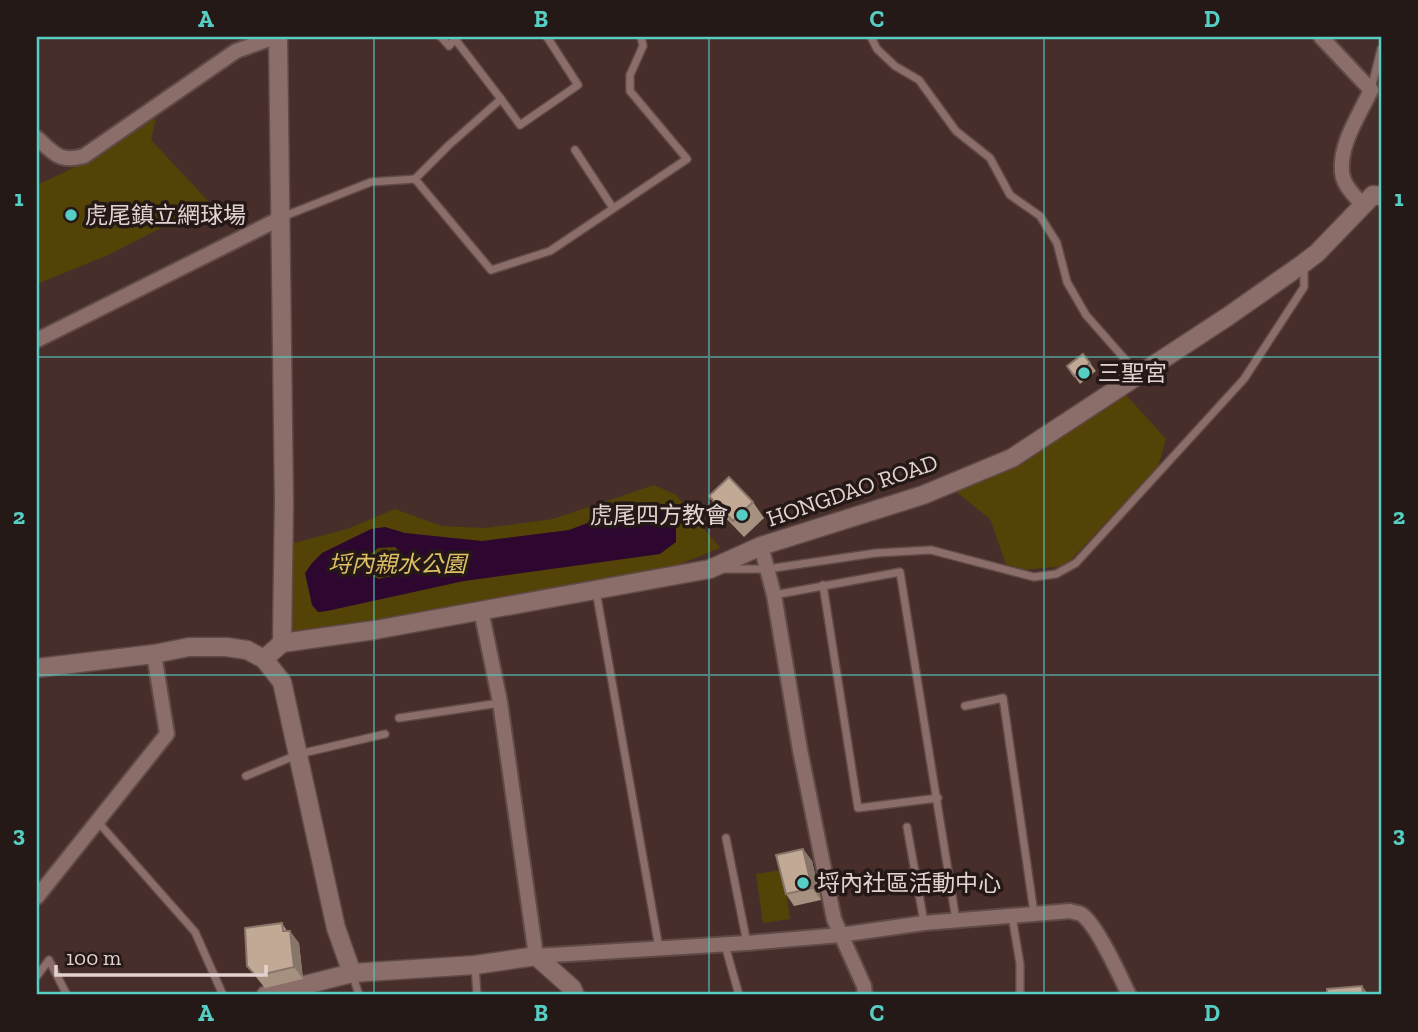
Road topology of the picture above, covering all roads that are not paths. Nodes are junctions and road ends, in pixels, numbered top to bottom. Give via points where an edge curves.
1 (276, 37) edge
2 (440, 37) edge
3 (547, 37) edge
4 (641, 37) edge
5 (871, 37) edge
6 (1321, 37) edge
7 (456, 38) edge
8 (1381, 49) edge
9 (1371, 90) junction
10 (500, 99) junction
11 (37, 138) edge
12 (575, 150) dead end
13 (415, 179) junction
14 (1381, 196) edge
15 (1362, 204) junction
16 (613, 208) junction
17 (281, 218) junction
18 (1304, 263) junction
19 (37, 340) edge
20 (1139, 375) junction
21 (761, 546) junction
22 (710, 569) junction
23 (767, 569) junction
24 (823, 586) junction
25 (596, 590) junction
26 (774, 595) junction
27 (481, 611) junction
28 (282, 643) junction
29 (155, 654) junction
30 (264, 659) junction
31 (37, 668) edge
32 (500, 702) junction
33 (965, 706) dead end
34 (399, 718) dead end
35 (385, 734) dead end
36 (299, 754) junction
37 (246, 776) dead end
38 (938, 798) junction
39 (98, 822) junction
40 (907, 827) dead end
41 (726, 838) dead end
42 (37, 897) edge
43 (1034, 914) junction
44 (1012, 916) junction
45 (957, 920) junction
46 (924, 923) junction
47 (840, 935) junction
48 (747, 943) junction
49 (725, 945) junction
50 (659, 949) junction
51 (536, 956) junction
52 (475, 965) junction
53 (352, 973) junction
54 (37, 976) edge
55 (67, 995) edge
56 (223, 995) edge
57 (266, 995) edge
58 (359, 995) edge
59 (477, 995) edge
60 (575, 995) edge
61 (739, 995) edge
62 (865, 995) edge
63 (1020, 995) edge
64 (1129, 995) edge

1 - 11 street via 236,51 83,156 58,157
1 - 17 street
2 - 7 lane via 449,46
3 - 10 lane via 578,85 520,125
4 - 16 lane via 643,46 630,75 630,91 687,159
5 - 20 lane via 895,66 919,80 956,131 990,158 1010,195 1040,216 1057,243 1067,282 1086,315
6 - 9 street
7 - 10 lane
8 - 9 lane
9 - 15 street via 1345,146 1342,173
10 - 13 lane
12 - 16 lane
13 - 16 lane via 491,270 550,251
13 - 17 lane via 372,182
14 - 15 street, HONGDAO ROAD via 1373,195
15 - 18 street, HONGDAO ROAD
17 - 19 street
17 - 28 street
18 - 20 street, HONGDAO ROAD
18 - 23 lane via 1304,287 1244,379 1076,563 1056,574 1034,577 931,550
20 - 21 street, HONGDAO ROAD via 1012,457 923,495
21 - 22 street, HONGDAO ROAD
21 - 23 street
22 - 23 lane
22 - 25 street, HONGDAO ROAD
23 - 26 street
24 - 26 lane
24 - 38 lane via 858,808
24 - 38 lane via 900,572
25 - 27 street, HONGDAO ROAD
25 - 50 lane
26 - 47 street via 800,750
27 - 28 street, HONGDAO ROAD
27 - 32 street
28 - 30 street
29 - 30 street via 189,647 226,647
29 - 31 street
29 - 39 street via 167,734
30 - 36 street via 282,682
32 - 34 lane
32 - 51 street
33 - 43 lane via 1003,698
35 - 36 lane
36 - 37 lane
36 - 53 street via 336,928
38 - 45 lane
39 - 42 street
39 - 56 lane via 195,932
40 - 46 lane
41 - 48 lane
43 - 44 street
43 - 64 street via 1081,913
44 - 45 street
44 - 63 lane
45 - 46 street
46 - 47 street
47 - 48 street
47 - 62 street
48 - 49 street
49 - 50 street
49 - 61 lane
50 - 51 street
51 - 52 street
51 - 60 street
52 - 53 street
52 - 59 lane
53 - 57 street
53 - 58 lane
54 - 55 lane via 50,960

